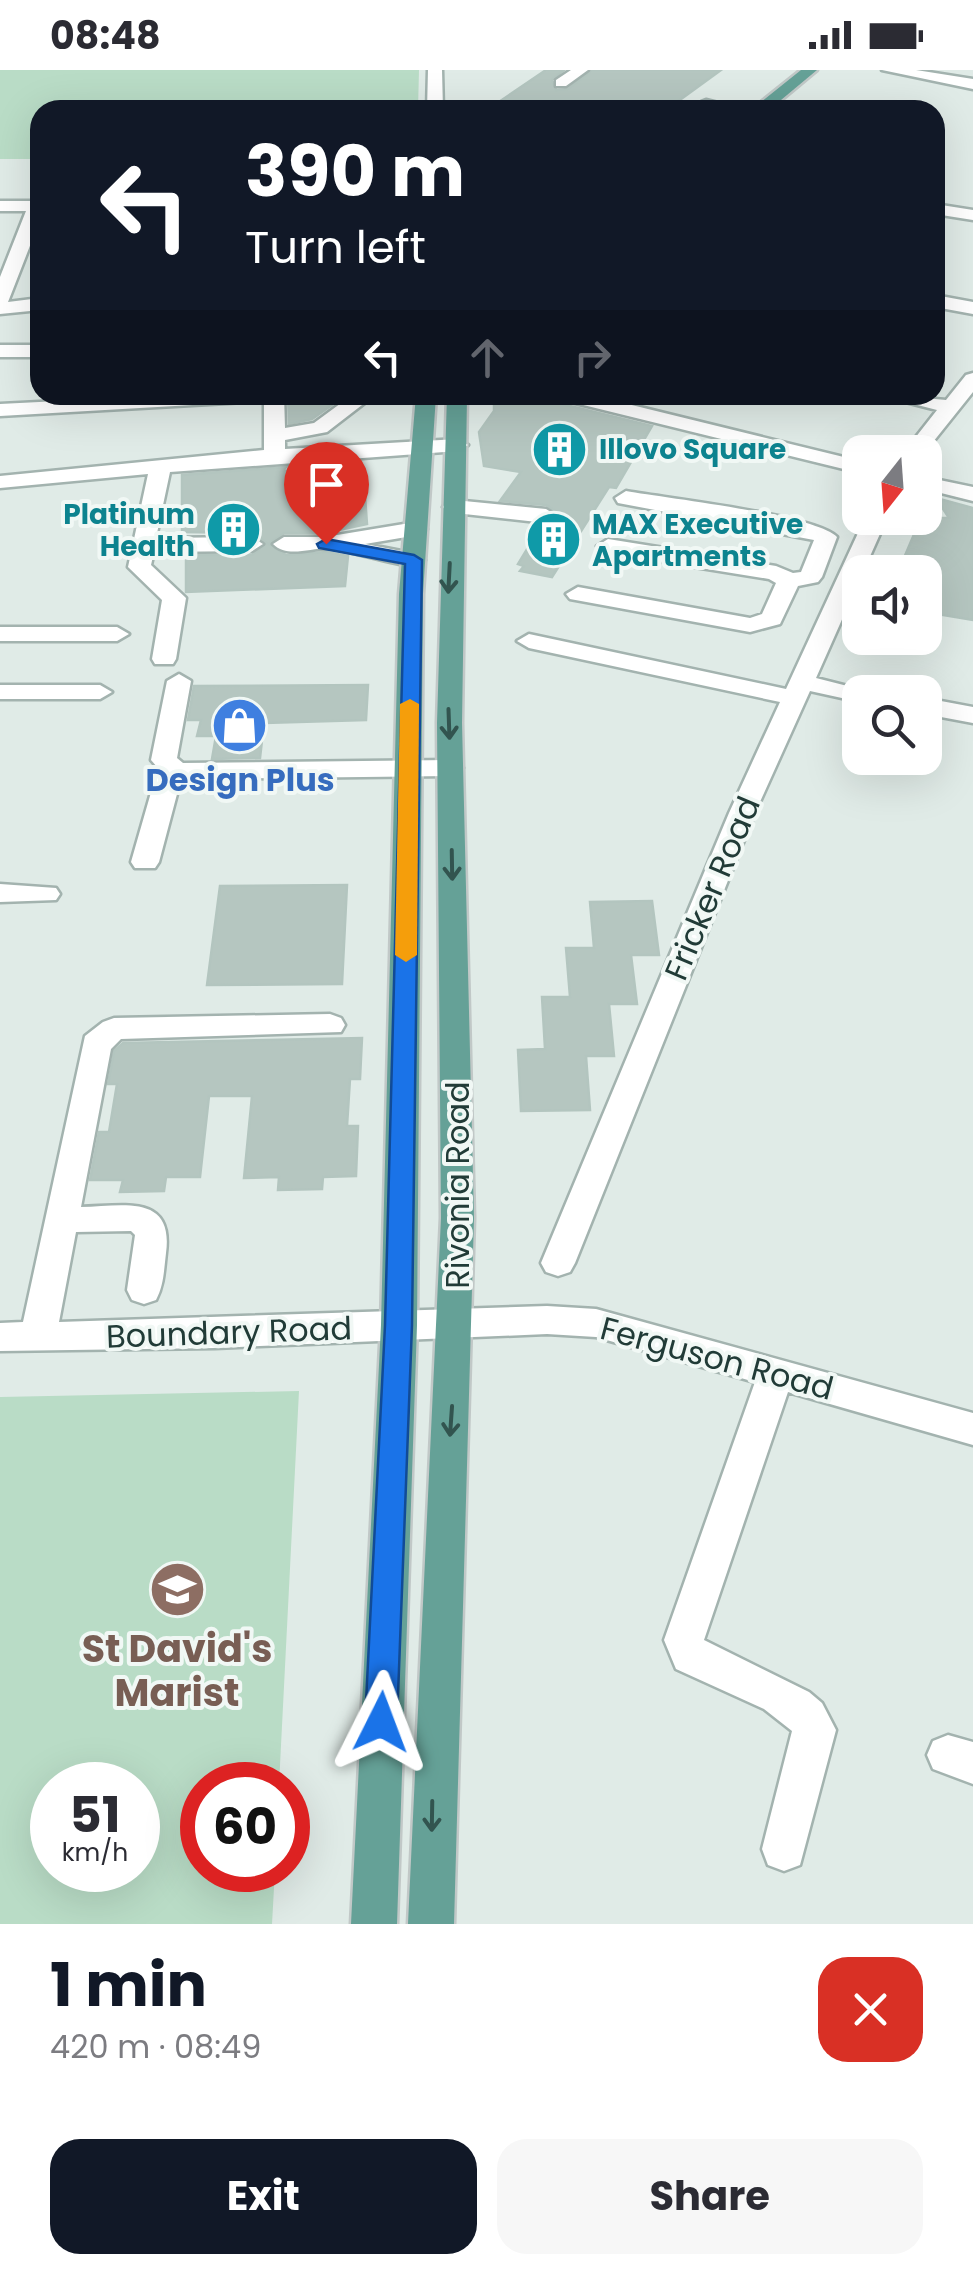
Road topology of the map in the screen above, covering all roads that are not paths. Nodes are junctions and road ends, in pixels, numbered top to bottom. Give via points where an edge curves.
1 (435, 70) edge
2 (580, 70) edge
3 (810, 70) edge
4 (828, 70) edge
5 (889, 70) edge
6 (561, 83) dead end
7 (973, 84) edge
8 (435, 100) edge
9 (772, 100) edge
10 (792, 100) edge
11 (0, 206) edge
12 (30, 206) edge
13 (945, 210) edge
14 (973, 216) edge
15 (30, 226) edge
16 (30, 254) edge
17 (18, 255) junction
18 (0, 300) edge
19 (945, 303) edge
20 (30, 305) edge
21 (0, 308) edge
22 (973, 308) edge
23 (30, 351) edge
24 (0, 352) edge
25 (973, 379) edge
26 (124, 405) edge
27 (274, 405) edge
28 (351, 405) edge
29 (426, 405) edge
30 (457, 405) edge
31 (607, 405) edge
32 (956, 406) edge
33 (0, 410) edge
34 (930, 435) edge
35 (458, 439) junction
36 (424, 440) junction
37 (275, 444) junction
38 (252, 457) junction
39 (842, 463) edge
40 (160, 467) junction
41 (0, 482) edge
42 (942, 486) edge
43 (973, 494) edge
44 (626, 498) dead end
45 (454, 507) junction
46 (546, 516) dead end
47 (416, 529) junction
48 (861, 535) edge
49 (252, 544) dead end
50 (284, 544) dead end
51 (326, 544) junction
52 (143, 545) junction
53 (608, 546) dead end
54 (414, 560) junction
55 (578, 594) dead end
56 (803, 602) junction
57 (0, 634) edge
58 (117, 634) dead end
59 (528, 641) dead end
60 (798, 690) junction
61 (0, 692) edge
62 (100, 692) dead end
63 (842, 693) edge
64 (942, 710) edge
65 (973, 716) edge
66 (409, 768) junction
67 (450, 768) junction
68 (170, 769) junction
69 (145, 862) dead end
70 (0, 893) edge
71 (46, 894) dead end
72 (330, 1025) dead end
73 (60, 1220) junction
74 (558, 1263) dead end
75 (144, 1290) dead end
76 (457, 1324) junction
77 (399, 1325) junction
78 (0, 1337) edge
79 (38, 1337) junction
80 (776, 1374) junction
81 (973, 1429) edge
82 (784, 1849) dead end
83 (374, 1924) edge
84 (431, 1924) edge

1 - 8 street
2 - 6 street
3 - 9 main road
4 - 10 main road
5 - 7 street
11 - 12 street
13 - 14 street
15 - 17 street
16 - 17 street
17 - 18 street
19 - 22 street
20 - 21 street
23 - 24 street
25 - 32 street
26 - 33 street
27 - 37 street
28 - 37 street via 320,428
29 - 36 main road, Rivonia Road
30 - 35 main road, Rivonia Road
31 - 39 street
32 - 34 street
35 - 36 street
35 - 45 main road, Rivonia Road
36 - 37 street
36 - 38 street
36 - 47 main road, Rivonia Road
37 - 38 street
38 - 40 street
40 - 41 street
40 - 52 street
42 - 43 street
44 - 56 street via 826,537
45 - 46 street
45 -> 67 main road, Rivonia Road via 447,604
47 - 51 street
47 - 54 main road, Rivonia Road
48 - 56 street, Fricker Road
49 - 52 street
50 - 51 street
51 - 54 street
52 - 68 street via 139,570 174,598 164,760
53 - 56 street via 783,575
54 - 66 main road, Rivonia Road
55 - 56 street via 750,625
56 - 60 street, Fricker Road
57 - 58 street
59 - 60 street
60 - 63 street
60 - 74 street, Fricker Road
61 - 62 street
64 - 65 street
66 - 67 street
66 - 68 street
66 - 77 main road, Rivonia Road
67 -> 76 main road, Rivonia Road
68 - 69 street
70 - 71 street
72 - 73 street via 105,1034 96,1044
73 - 75 street via 139,1218 149,1224
73 - 79 street
76 - 77 street, Boundary Road
76 - 80 street, Ferguson Road via 596,1323
76 -> 84 main road, Rivonia Road via 438,1634
77 - 79 street, Boundary Road
77 - 83 main road, Rivonia Road
78 - 79 street, Boundary Road
80 - 81 street, Ferguson Road
80 - 82 street via 684,1640 690,1656 795,1704 810,1718 815,1730

